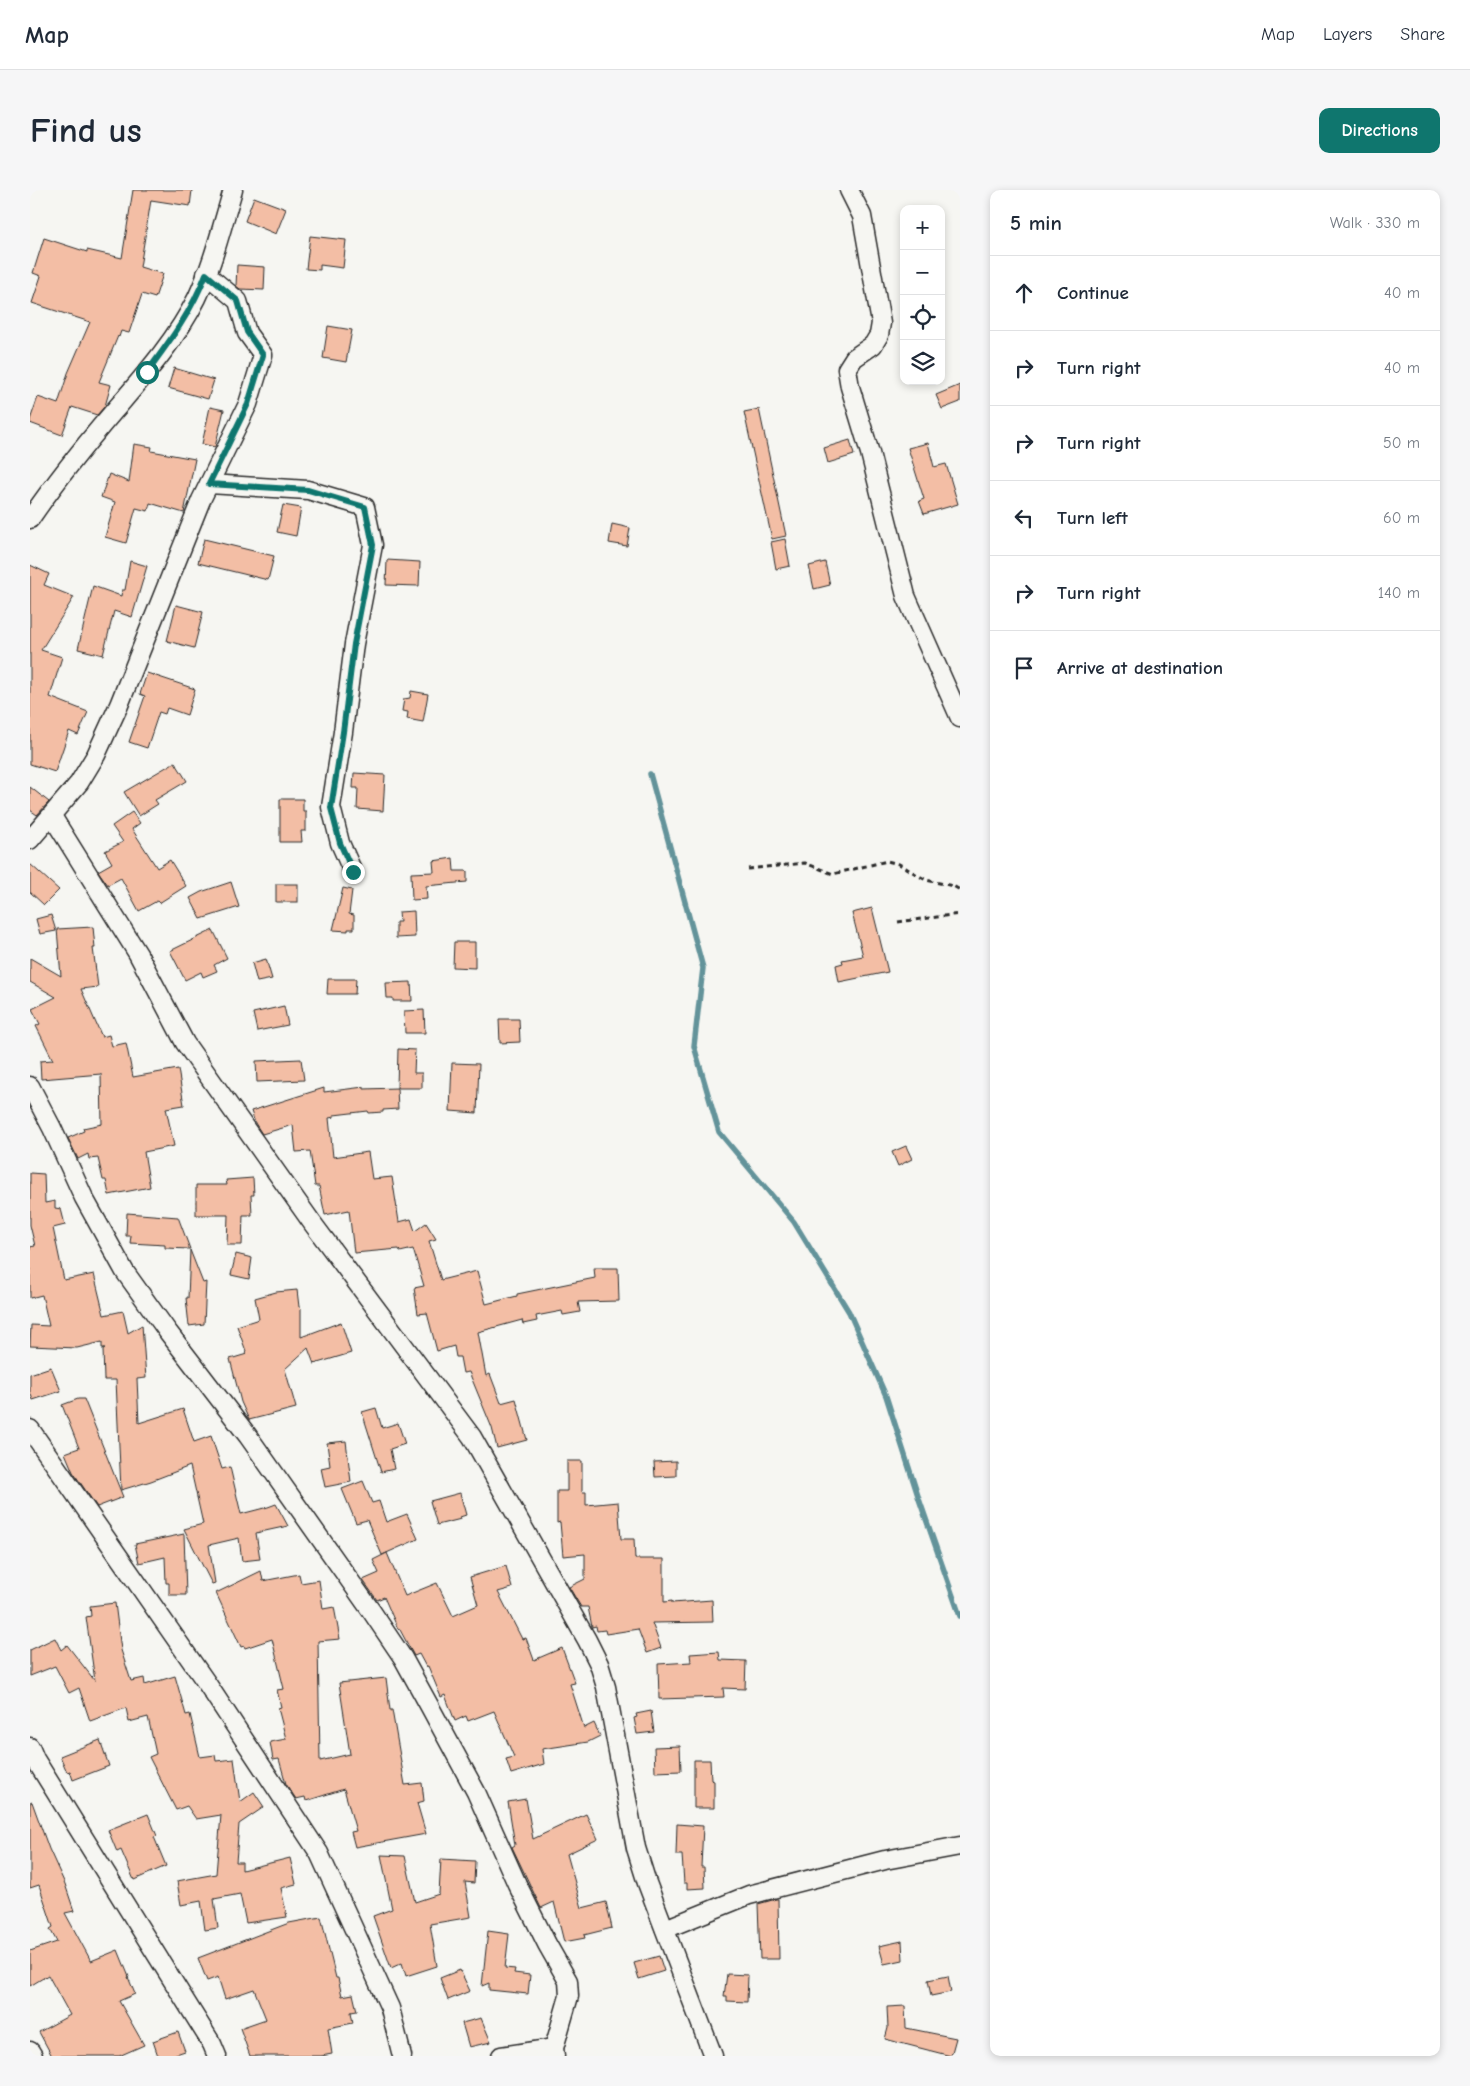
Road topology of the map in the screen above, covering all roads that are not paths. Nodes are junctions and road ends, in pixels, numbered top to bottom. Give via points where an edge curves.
1 (233, 190) edge
2 (849, 190) edge
3 (206, 274) junction
4 (209, 484) junction
5 (30, 519) edge
6 (960, 718) edge
7 (52, 816) junction
8 (30, 840) edge
9 (353, 872) dead end
10 (30, 1086) edge
11 (30, 1429) edge
12 (30, 1747) edge
13 (960, 1846) edge
14 (665, 1929) junction
15 (30, 2051) edge
16 (555, 2052) edge
17 (33, 2056) edge
18 (217, 2056) edge
19 (402, 2056) edge
20 (501, 2056) edge
21 (713, 2056) edge

1 - 3 street
2 - 6 street via 862,216 880,323 879,335 873,345 854,358 847,369 850,387 906,596
3 - 4 street via 238,301 247,332 263,355 248,404
3 - 5 street via 196,299 174,335 70,463
4 - 7 street via 96,755 79,783
4 - 9 street via 308,490 365,507 373,545 354,644 331,808 340,843
7 - 8 street
7 - 14 street via 138,954 185,1043 313,1224 472,1438 587,1640 606,1687 636,1848
10 - 16 street via 84,1198 125,1272 248,1436 372,1612 430,1707 476,1792 517,1884 568,1981 569,1996
11 - 19 street via 206,1682 318,1853 390,2008
12 - 18 street
13 - 14 street via 885,1860 749,1895
14 - 21 street
15 - 17 street
16 - 20 street

